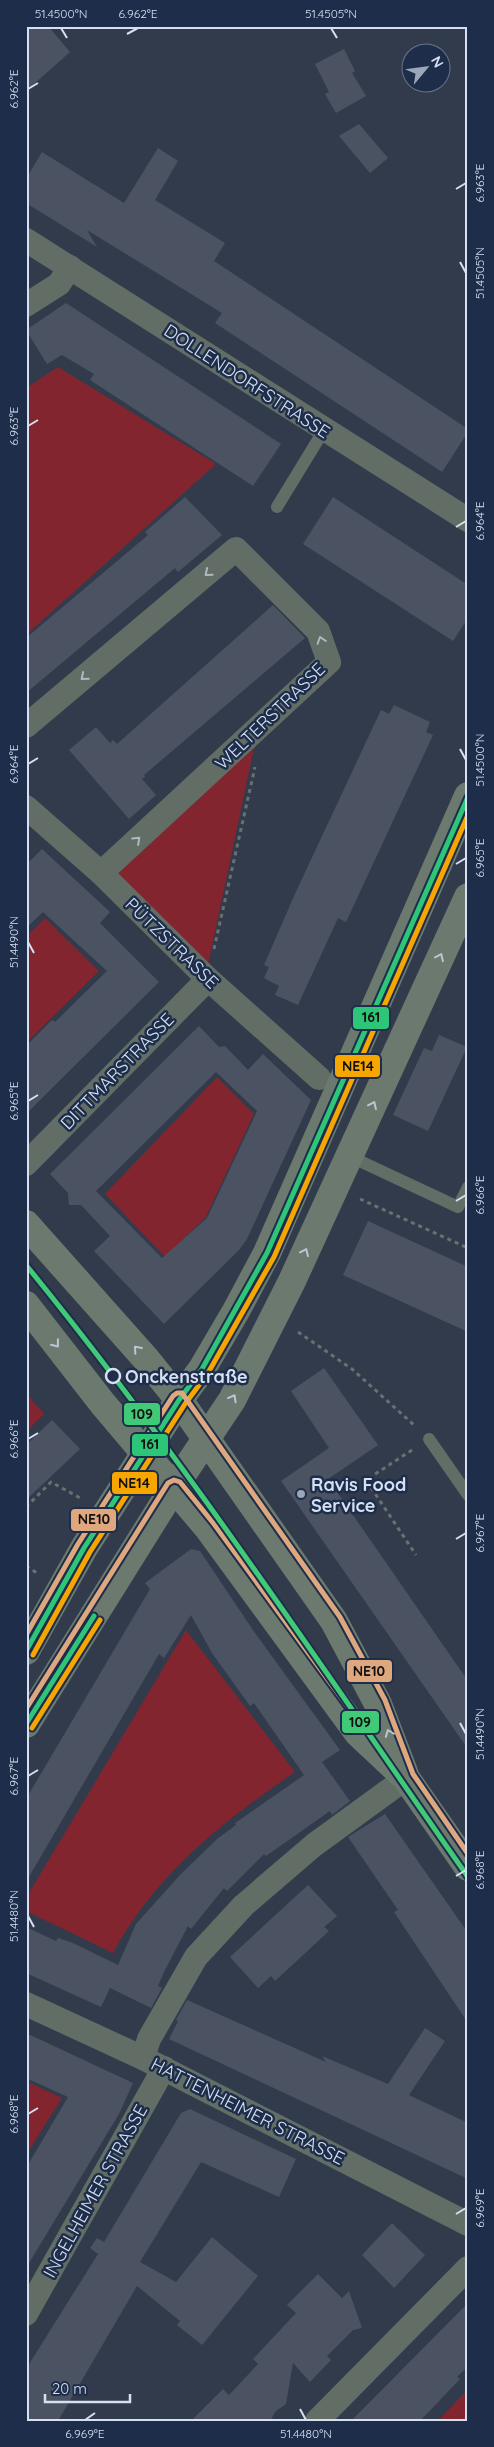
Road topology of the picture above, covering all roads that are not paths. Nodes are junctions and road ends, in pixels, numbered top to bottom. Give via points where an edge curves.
1 (26, 240) edge
2 (70, 267) junction
3 (26, 305) edge
4 (324, 430) junction
5 (277, 507) dead end
6 (468, 520) edge
7 (26, 726) edge
8 (468, 796) edge
9 (29, 814) edge
10 (101, 873) junction
11 (468, 897) edge
12 (208, 978) junction
13 (319, 1078) dead end
14 (349, 1156) junction
15 (26, 1164) edge
16 (468, 1187) edge
17 (26, 1224) edge
18 (26, 1305) edge
19 (179, 1400) junction
20 (207, 1439) junction
21 (429, 1439) road end
22 (146, 1454) junction
23 (174, 1487) junction
24 (468, 1494) edge
25 (26, 1651) edge
26 (26, 1724) edge
27 (406, 1778) junction
28 (468, 1867) edge
29 (26, 2004) edge
30 (153, 2063) junction
31 (468, 2224) edge
32 (468, 2268) edge
33 (26, 2314) edge
34 (317, 2421) edge

1 - 2 street, DOLLENDORFSTRASSE
2 - 3 street via 59,284
2 - 4 street, DOLLENDORFSTRASSE
4 - 5 lane
4 - 6 street, DOLLENDORFSTRASSE
10 -> 7 street, WELTERSTRASSE via 329,662 318,631 236,549
8 - 19 main road via 267,1253 202,1369
9 - 10 street, PÜTZSTRASSE
10 - 12 street, PÜTZSTRASSE
14 -> 11 main road
12 - 13 street, PÜTZSTRASSE
12 - 15 street, DITTMARSTRASSE
14 - 16 lane via 458,1207
20 -> 14 main road via 232,1400 266,1334
19 -> 17 main road
18 -> 22 main road
19 - 20 main road
19 - 22 main road
20 - 23 main road
27 -> 20 main road via 378,1704 334,1621
21 - 24 lane
22 - 23 main road
22 - 25 main road via 106,1513
23 - 26 main road
23 - 27 main road via 208,1528 358,1733
27 - 28 main road
27 - 30 street, INGELHEIMER STRASSE via 314,1845 244,1905 196,1957 149,2039
29 - 30 street, HATTENHEIMER STRASSE
30 - 31 street, HATTENHEIMER STRASSE
30 - 33 street, INGELHEIMER STRASSE
32 - 34 street

